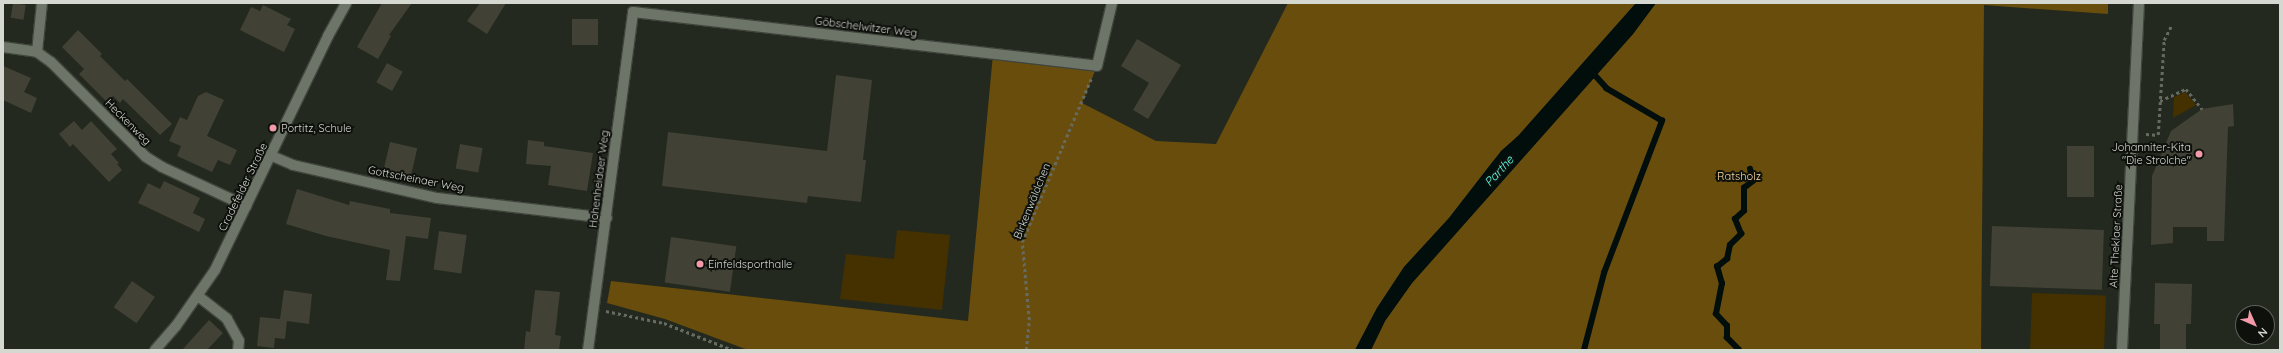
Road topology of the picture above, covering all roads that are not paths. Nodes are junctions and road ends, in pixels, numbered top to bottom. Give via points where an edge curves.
1 (42, 3) edge
2 (346, 3) edge
3 (1112, 3) edge
4 (2139, 3) edge
5 (633, 12) joint
6 (3, 47) edge
7 (37, 52) junction
8 (272, 156) junction
9 (246, 206) junction
10 (607, 218) junction
11 (198, 296) junction
12 (155, 350) edge
13 (238, 350) edge
14 (588, 350) edge
15 (2122, 350) edge

1 - 7 street
2 - 8 street, Cradefelder Straße
3 - 5 street, Göbschelwitzer Weg via 1097,66
4 - 15 street, Alte Theklaer Straße
5 - 10 street, Hohenheidaer Weg
6 - 7 street, Heckenweg
7 - 9 street, Heckenweg via 51,62 146,157
8 - 9 street, Cradefelder Straße
8 - 10 street, Gottscheinaer Weg via 293,165 438,198
9 - 11 street, Cradefelder Straße via 215,270
10 - 14 street, Hohenheidaer Weg
11 - 12 street, Cradefelder Straße
11 - 13 street via 227,319 237,335

